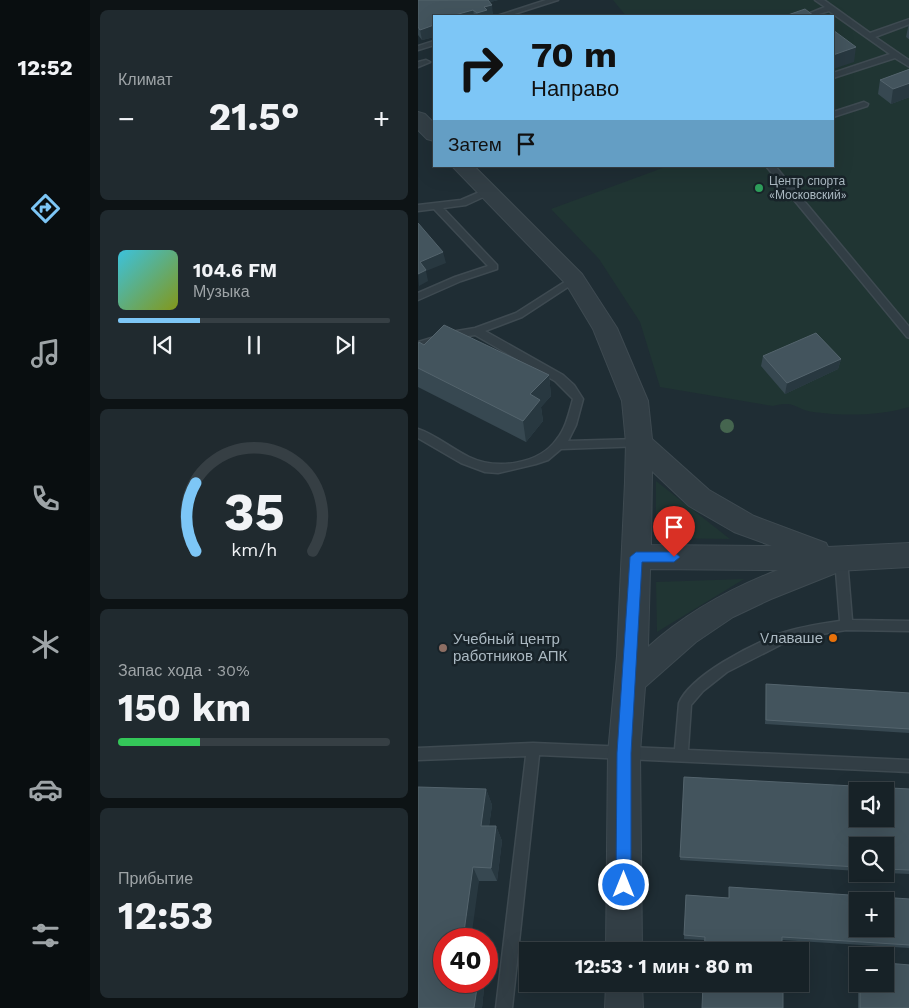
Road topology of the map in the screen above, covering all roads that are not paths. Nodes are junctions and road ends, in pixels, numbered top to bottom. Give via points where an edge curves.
1 (554, 0) edge
2 (819, 0) edge
3 (830, 8) junction
4 (504, 15) edge
5 (809, 15) edge
6 (910, 21) edge
7 (870, 36) junction
8 (433, 43) edge
9 (418, 48) edge
10 (895, 55) junction
11 (910, 66) edge
12 (834, 76) edge
13 (864, 104) dead end
14 (834, 115) edge
15 (418, 118) edge
16 (433, 134) edge
17 (463, 167) edge
18 (771, 167) edge
19 (490, 192) junction
20 (437, 207) junction
21 (418, 208) edge
22 (574, 279) junction
23 (418, 297) edge
24 (476, 331) junction
25 (910, 335) edge
26 (418, 346) edge
27 (418, 433) edge
28 (639, 442) junction
29 (560, 445) junction
30 (910, 556) edge
31 (636, 557) junction
32 (842, 559) junction
33 (846, 625) junction
34 (910, 626) edge
35 (629, 682) junction
36 (533, 749) junction
37 (624, 753) junction
38 (418, 754) edge
39 (681, 756) junction
40 (910, 766) edge
41 (624, 942) edge
42 (624, 992) edge
43 (504, 1008) edge
44 (624, 1008) edge

1 - 4 lane
2 - 3 lane
3 - 5 lane
3 - 7 lane
6 - 7 lane
7 - 10 lane
8 - 9 lane
10 - 11 lane
10 - 12 lane
13 - 14 lane
15 - 16 street
17 - 19 street
18 - 25 lane
19 - 20 lane via 463,203
19 - 22 street
20 - 21 lane
20 - 23 lane via 494,267
22 - 24 lane via 519,315
22 - 28 street via 605,328 635,400
24 - 26 lane
24 - 29 lane via 559,378 570,388 578,399 571,425
27 - 29 lane via 465,460 495,469 547,456
28 - 29 lane
28 - 31 street
28 - 32 street via 699,498 744,524
30 - 32 street
31 - 32 street
31 - 35 street
32 - 33 lane
32 - 35 street via 756,592 722,609
33 - 34 lane
33 - 39 lane via 781,639 723,668 699,687 685,704
35 - 37 street
36 - 37 lane
36 - 38 lane
36 - 43 lane
37 - 39 lane
37 - 41 street
39 - 40 lane
42 - 44 street

